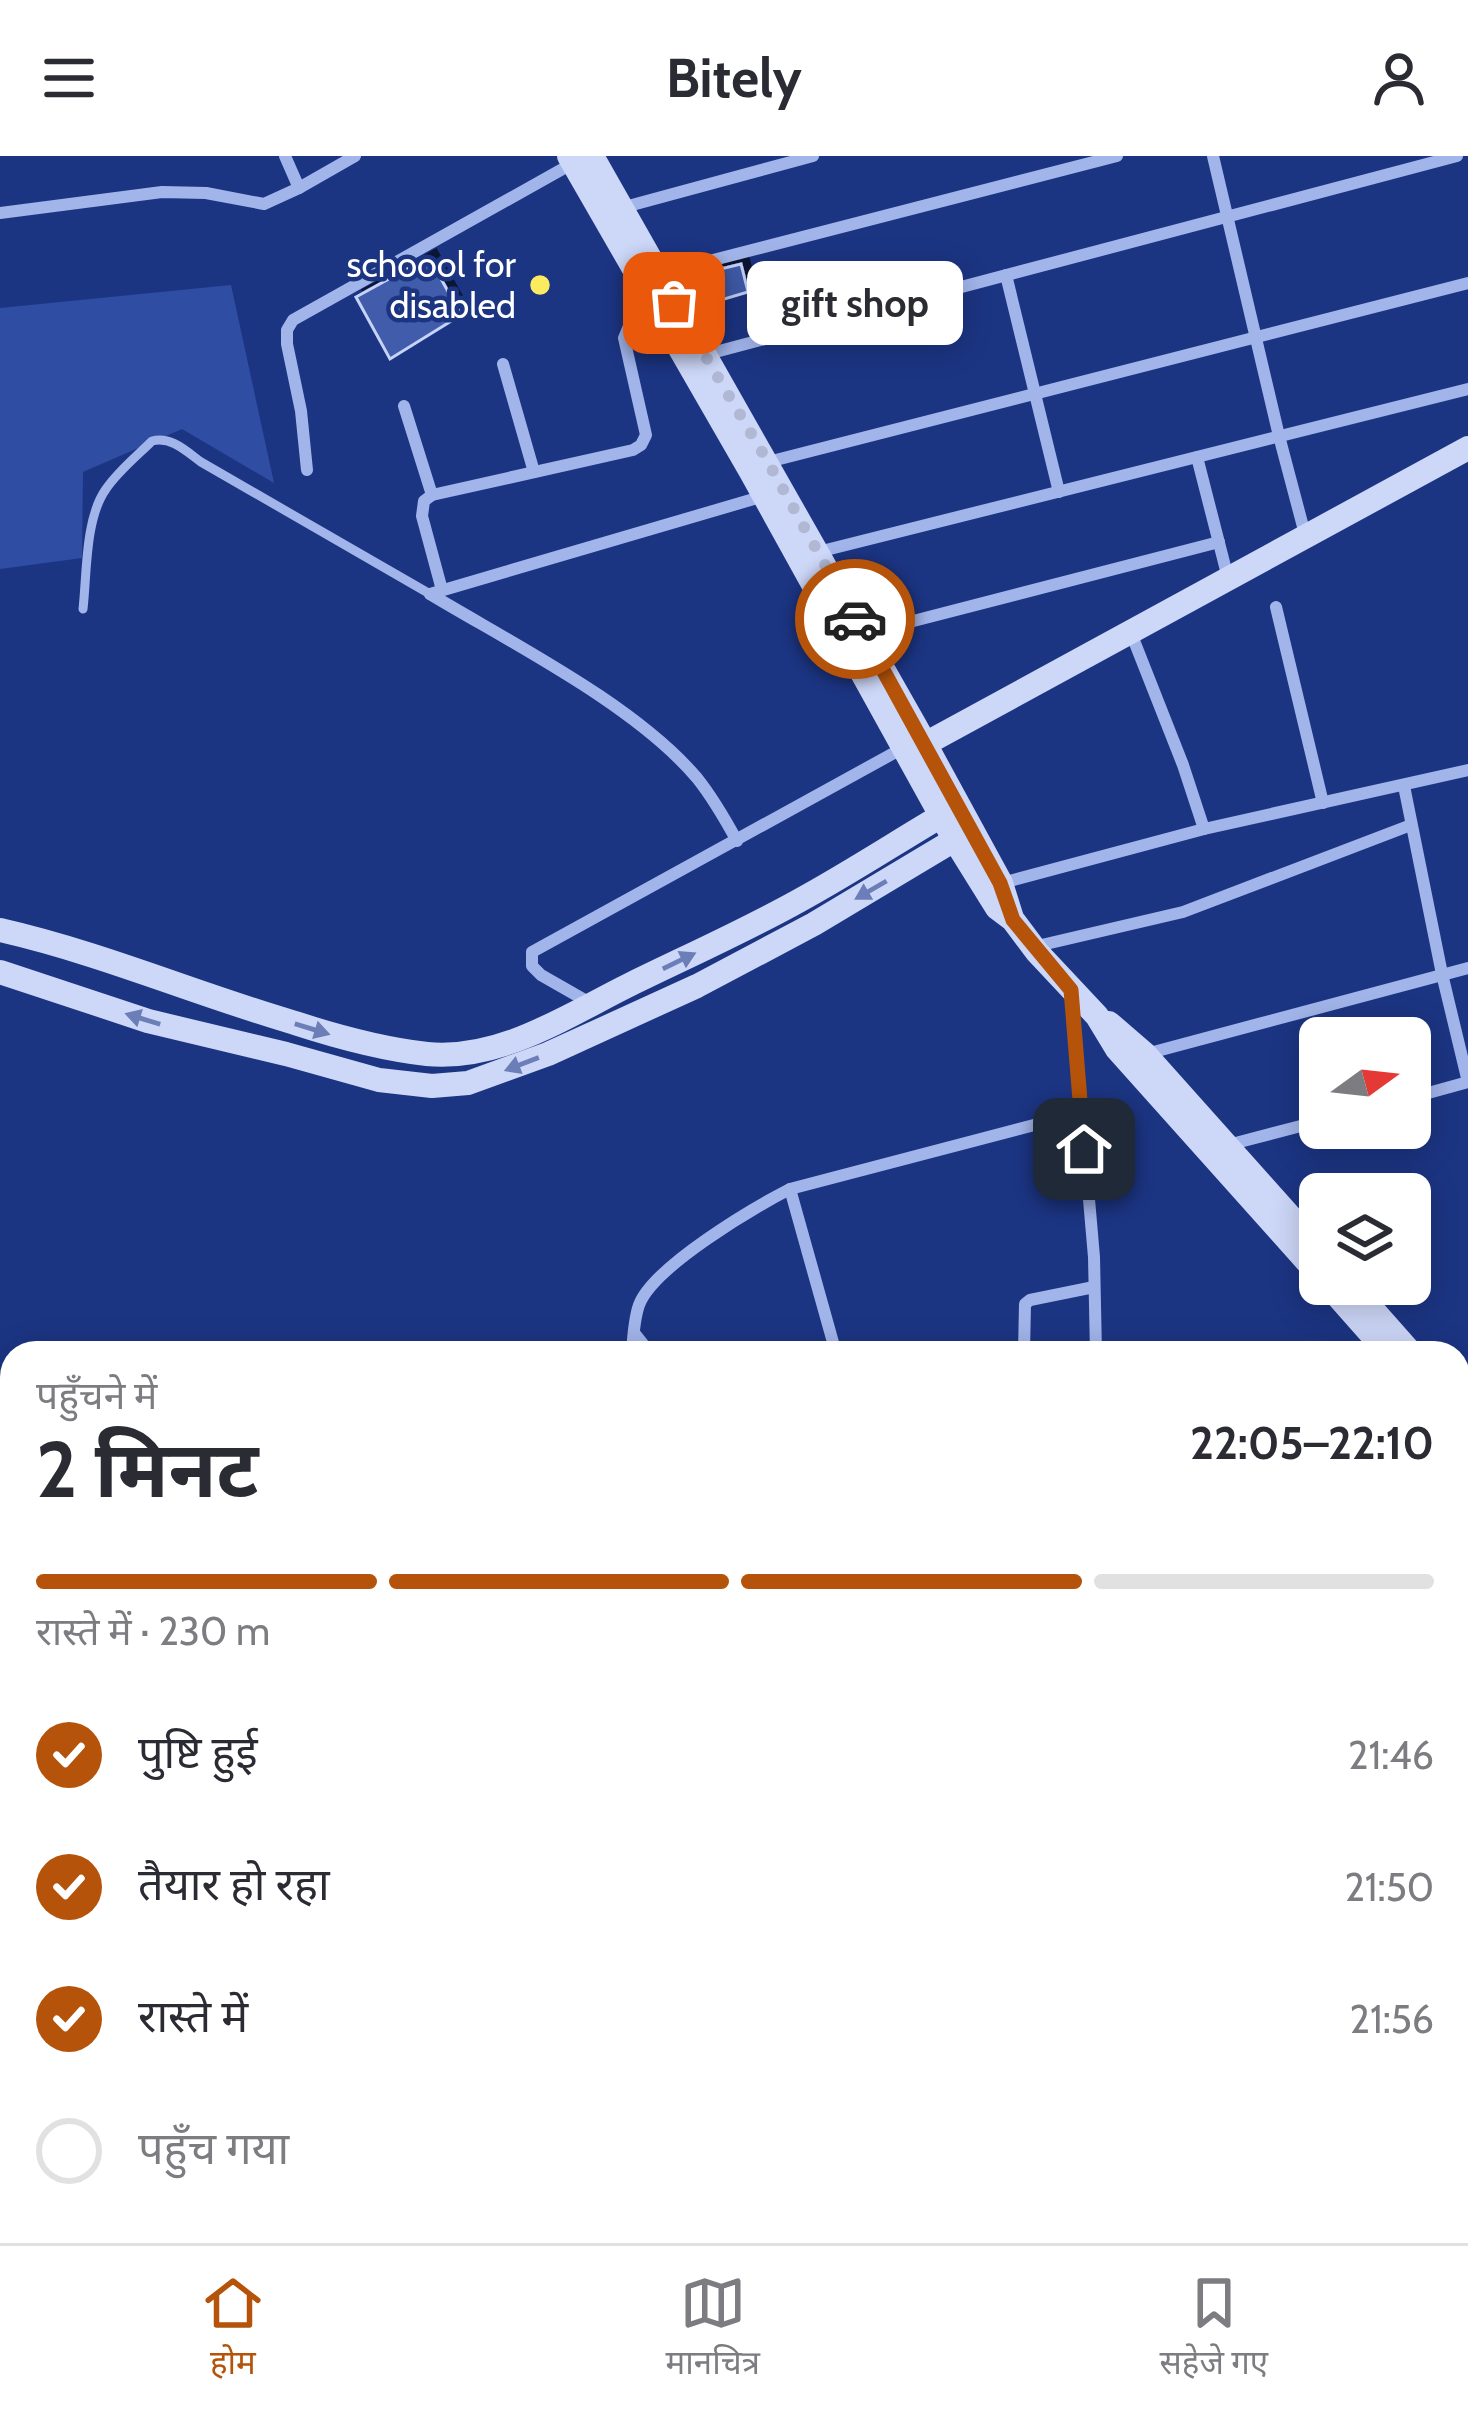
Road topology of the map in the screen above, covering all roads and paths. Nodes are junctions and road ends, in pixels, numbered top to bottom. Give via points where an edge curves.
1 (285, 156) edge
2 (355, 156) edge
3 (813, 156) edge
4 (1117, 156) edge
5 (1213, 156) edge
6 (1457, 156) edge
7 (580, 158) edge
8 (299, 188) junction
9 (621, 208) junction
10 (0, 213) edge
11 (1228, 217) junction
12 (658, 274) junction
13 (1006, 275) junction
14 (1468, 283) edge
15 (664, 305) junction
16 (1256, 339) junction
17 (704, 355) junction
18 (503, 364) dead end
19 (1468, 389) edge
20 (1035, 394) junction
21 (404, 406) dead end
22 (1279, 436) junction
23 (1468, 448) edge
24 (1197, 457) junction
25 (768, 462) junction
26 (307, 470) dead end
27 (534, 472) junction
28 (1059, 491) junction
29 (773, 493) junction
30 (432, 495) junction
31 (1306, 538) junction
32 (1219, 542) junction
33 (817, 553) junction
34 (1229, 580) junction
35 (436, 592) junction
36 (1276, 607) dead end
37 (83, 609) dead end
38 (1131, 633) junction
39 (863, 634) junction
40 (915, 745) junction
41 (1468, 770) edge
42 (1405, 786) junction
43 (1323, 803) junction
44 (950, 811) junction
45 (1412, 825) junction
46 (1204, 829) junction
47 (963, 836) junction
48 (737, 841) junction
49 (1000, 883) junction
50 (1013, 920) junction
51 (0, 930) edge
52 (1033, 947) junction
53 (1468, 968) edge
54 (0, 972) edge
55 (1442, 974) junction
56 (1071, 990) junction
57 (591, 1004) junction
58 (1096, 1016) junction
59 (1145, 1054) junction
60 (1468, 1082) edge
61 (1431, 1092) edge
62 (1080, 1113) junction
63 (1299, 1126) edge
64 (1227, 1145) junction
65 (790, 1189) junction
66 (1299, 1226) edge
67 (1299, 1253) edge
68 (1094, 1287) junction
69 (1346, 1305) edge
70 (1369, 1305) edge
71 (635, 1334) junction
72 (634, 1341) edge
73 (641, 1341) edge
74 (833, 1341) edge
75 (1024, 1341) edge
76 (1096, 1341) edge
77 (1377, 1341) edge
78 (1400, 1341) edge

1 - 8 street
2 - 8 street
3 - 9 street
4 - 12 street
5 - 11 street
6 - 11 street
7 - 9 street
7 - 15 street
7 - 26 street via 293,320 287,344
8 - 10 street via 264,204 162,192
9 - 12 street
11 - 13 street
11 - 16 street
12 - 15 street
13 - 17 street
13 - 20 street
14 - 16 street
15 - 17 street
15 - 27 street via 632,319 624,338 645,426 641,445
15 - 29 street
16 - 20 street
16 - 22 street
17 - 25 street
18 - 27 street
19 - 22 street
20 - 25 street
20 - 28 street
21 - 30 street
22 - 24 street
22 - 31 street
23 - 31 street
24 - 28 street
24 - 32 street
25 - 29 street
27 - 30 street
28 - 33 street
29 - 33 street
29 - 35 street
29 - 40 street
30 - 35 street via 421,507
31 - 34 street
32 - 34 street
32 - 39 street
33 - 39 street
34 - 38 street
35 - 37 lane via 161,438 103,492
35 - 48 street via 666,747 718,805
36 - 43 street
38 - 40 street
38 - 46 street
39 - 40 street
40 - 44 street
40 - 48 street
41 - 42 street
42 - 43 street
42 - 45 street
43 - 46 street
44 - 47 street
57 -> 44 street via 801,900
45 - 52 street via 1184,912
45 - 55 street
46 - 49 street
47 - 49 street
47 - 50 street via 997,908
47 -> 54 street via 697,986 468,1083 379,1079 148,1021
48 - 57 street via 532,952 541,975
49 - 50 street
50 - 52 street
51 -> 57 street via 334,1035 433,1054 515,1041
52 - 56 street
53 - 55 street
55 - 59 street
55 - 60 street
56 - 58 street
56 - 62 street
58 - 59 street
58 - 67 street
59 - 64 street
60 - 61 street
62 - 65 street
62 - 68 street
63 - 64 street
64 - 66 street
65 - 71 street via 698,1245 653,1284 640,1302
65 - 74 street
68 - 75 street via 1030,1300
68 - 76 street
69 - 77 street
70 - 78 street
71 - 72 street
71 - 73 street

